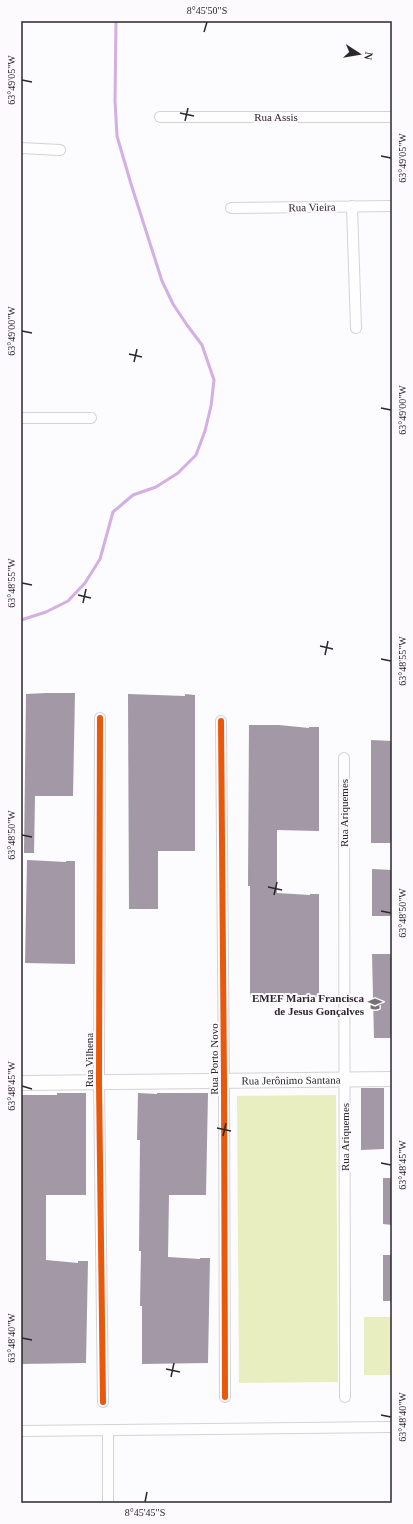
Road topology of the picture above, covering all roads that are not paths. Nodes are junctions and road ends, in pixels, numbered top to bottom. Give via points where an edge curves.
1 (160, 117) dead end
2 (392, 117) edge
3 (21, 148) edge
4 (60, 150) dead end
5 (352, 206) junction
6 (392, 206) edge
7 (231, 208) dead end
8 (356, 328) dead end
9 (21, 418) edge
10 (91, 418) dead end
11 (100, 718) dead end
12 (221, 721) dead end
13 (344, 758) dead end
14 (392, 1079) edge
15 (345, 1080) junction
16 (224, 1081) junction
17 (99, 1082) junction
18 (21, 1083) edge
19 (225, 1397) dead end
20 (345, 1397) dead end
21 (103, 1402) dead end
22 (392, 1427) edge
23 (108, 1430) junction
24 (21, 1431) edge
25 (108, 1503) edge

1 - 2 street, Rua Assis
3 - 4 street
5 - 6 street, Rua Vieira
5 - 7 street, Rua Vieira
5 - 8 street
9 - 10 street
11 - 17 street, Rua Vilhena
12 - 16 street, Rua Porto Novo
13 - 15 street, Rua Ariquemes
14 - 15 street, Rua Jerônimo Santana
15 - 16 street, Rua Jerônimo Santana
15 - 20 street, Rua Ariquemes
16 - 17 street, Rua Jerônimo Santana
16 - 19 street, Rua Porto Novo
17 - 18 street, Rua Jerônimo Santana
17 - 21 street, Rua Vilhena
22 - 23 street
23 - 24 street
23 - 25 street

